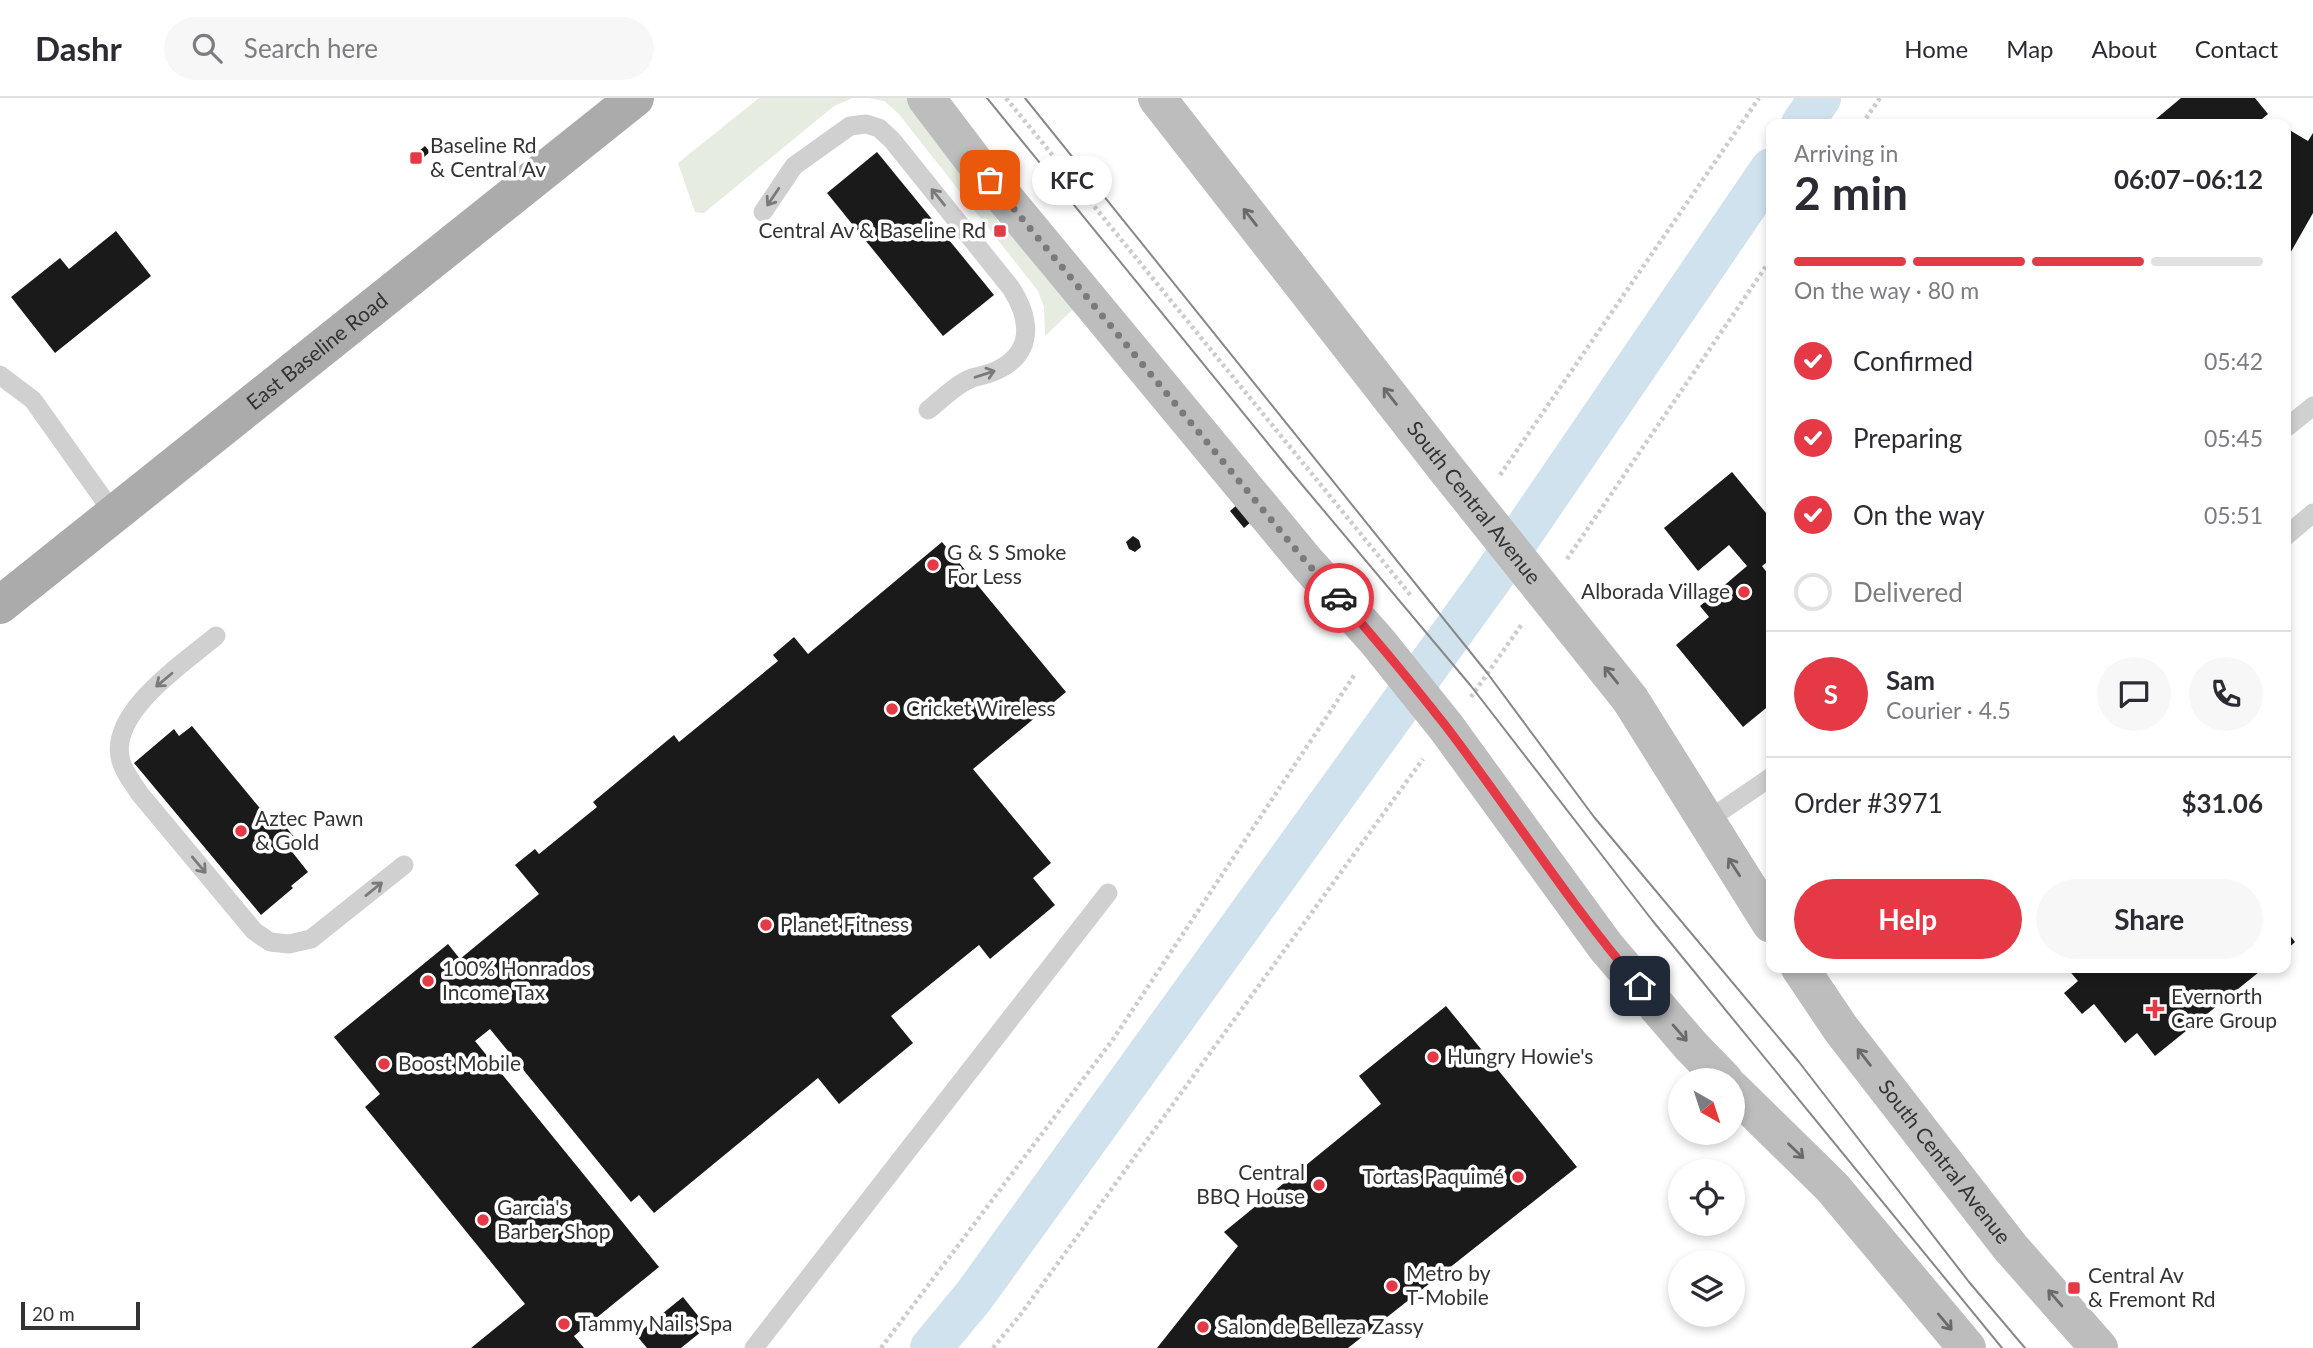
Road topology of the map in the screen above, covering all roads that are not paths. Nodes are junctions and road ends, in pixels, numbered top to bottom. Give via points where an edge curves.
1 (635, 98) edge
2 (926, 98) edge
3 (1157, 98) edge
4 (763, 212) dead end
5 (0, 375) edge
6 (2313, 406) edge
7 (928, 410) dead end
8 (2291, 424) edge
9 (2313, 513) edge
10 (114, 514) junction
11 (2291, 532) edge
12 (0, 605) edge
13 (216, 636) dead end
14 (1766, 780) edge
15 (1706, 822) junction
16 (404, 865) dead end
17 (1108, 893) dead end
18 (1766, 916) edge
19 (1803, 973) edge
20 (1712, 1068) edge
21 (1745, 1102) edge
22 (754, 1348) edge
23 (1967, 1348) edge
24 (2099, 1348) edge

1 - 10 main road, East Baseline Road
2 -> 20 main road via 1307,563 1367,656 1446,727 1606,947
15 -> 3 main road, South Central Avenue via 1630,699
7 -> 4 lane via 970,379 1008,364 1025,342 1026,324 1012,288 892,140 879,128 850,125 794,166
5 - 10 lane via 33,400
6 - 8 lane
9 - 11 lane
10 - 12 main road, East Baseline Road
13 -> 16 lane via 144,697 121,733 120,759 140,794 254,931 270,942 311,939
14 - 15 lane
18 -> 15 main road, South Central Avenue
17 - 22 lane
24 -> 19 main road, South Central Avenue via 2010,1247 1841,1029
21 -> 23 main road via 1832,1187

